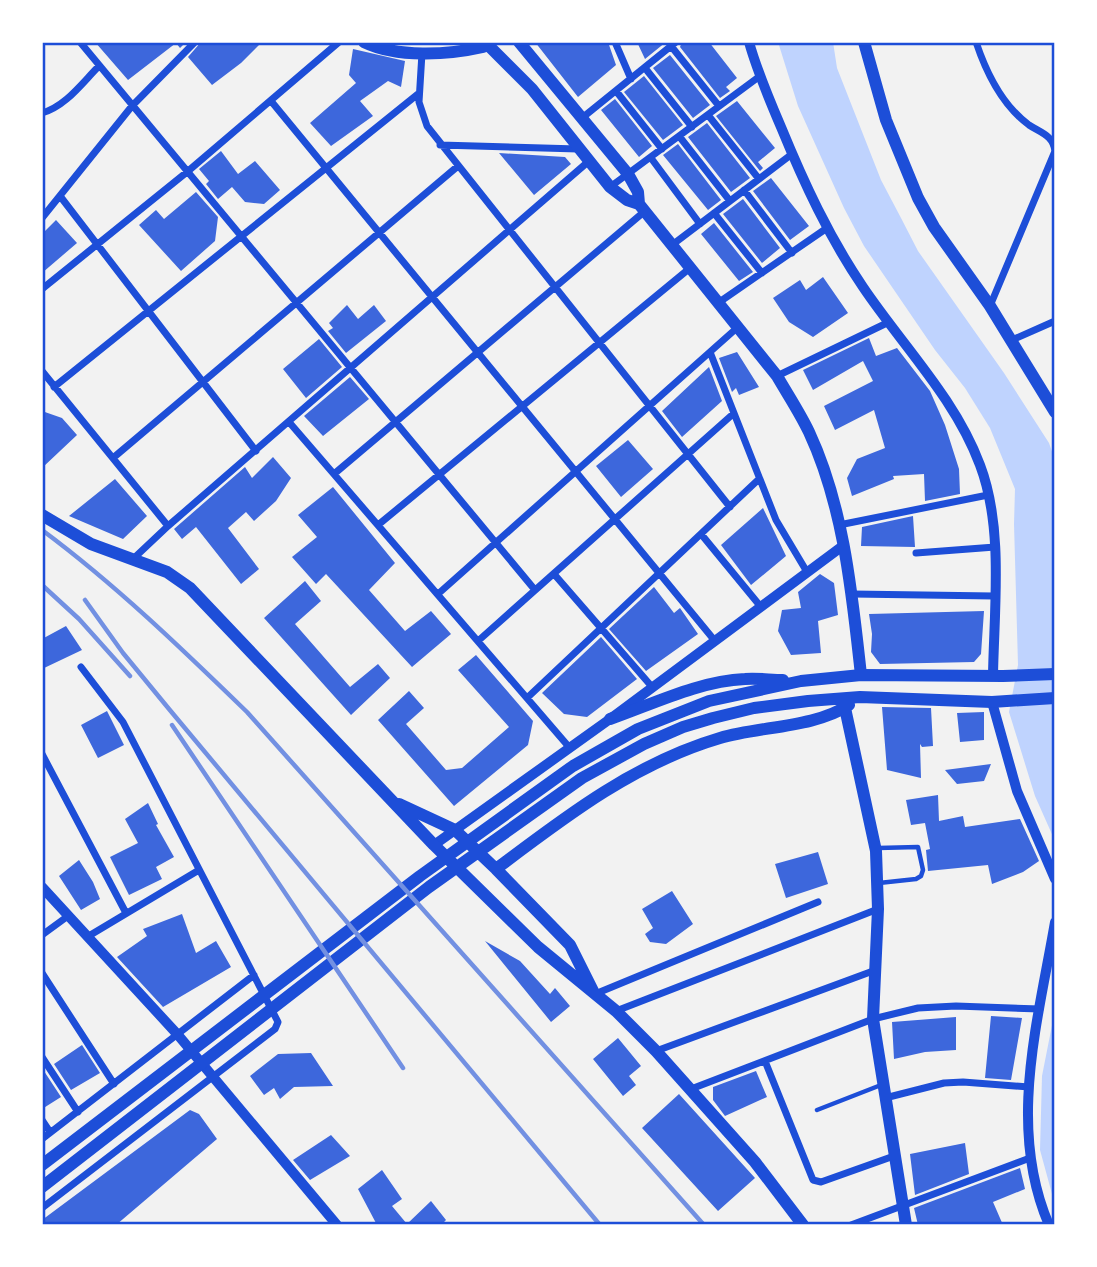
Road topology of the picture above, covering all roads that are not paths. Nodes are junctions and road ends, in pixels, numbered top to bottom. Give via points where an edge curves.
1 (80, 42) edge
2 (195, 42) edge
3 (339, 42) edge
4 (364, 42) edge
5 (519, 42) edge
6 (615, 42) edge
7 (749, 42) edge
8 (864, 42) edge
9 (976, 42) edge
10 (674, 44) edge
11 (487, 45) edge
12 (422, 53) junction
13 (99, 66) junction
14 (645, 68) junction
15 (760, 76) junction
16 (631, 79) junction
17 (616, 91) junction
18 (418, 94) junction
19 (271, 101) junction
20 (132, 106) junction
21 (719, 106) junction
22 (42, 113) edge
23 (708, 115) junction
24 (582, 118) junction
25 (692, 127) junction
26 (679, 136) junction
27 (1051, 137) edge
28 (440, 145) junction
29 (579, 149) junction
30 (662, 149) junction
31 (1055, 151) edge
32 (792, 154) junction
33 (651, 158) junction
34 (589, 161) junction
35 (458, 166) junction
36 (326, 168) junction
37 (187, 172) junction
38 (628, 174) junction
39 (759, 179) junction
40 (610, 187) junction
41 (744, 190) junction
42 (60, 196) junction
43 (730, 201) junction
44 (642, 208) junction
45 (714, 213) junction
46 (42, 218) edge
47 (700, 224) junction
48 (827, 228) junction
49 (509, 230) junction
50 (379, 233) junction
51 (241, 237) junction
52 (97, 244) junction
53 (672, 245) junction
54 (792, 253) junction
55 (690, 268) junction
56 (762, 273) junction
57 (555, 286) junction
58 (42, 289) edge
59 (433, 298) junction
60 (296, 303) junction
61 (718, 303) junction
62 (990, 306) junction
63 (149, 311) junction
64 (1055, 321) edge
65 (889, 322) junction
66 (738, 327) junction
67 (1012, 340) junction
68 (599, 343) junction
69 (477, 352) junction
70 (710, 352) junction
71 (350, 368) junction
72 (42, 372) edge
73 (777, 376) junction
74 (203, 382) junction
75 (54, 387) junction
76 (522, 406) junction
77 (650, 406) junction
78 (1055, 412) edge
79 (733, 414) junction
80 (289, 422) junction
81 (395, 422) junction
82 (256, 450) junction
83 (688, 454) junction
84 (113, 458) junction
85 (576, 472) junction
86 (334, 474) junction
87 (439, 475) junction
88 (759, 479) junction
89 (988, 495) junction
90 (730, 507) junction
91 (42, 515) edge
92 (615, 519) junction
93 (378, 525) junction
94 (839, 525) junction
95 (168, 526) junction
96 (701, 534) junction
97 (496, 543) junction
98 (844, 545) junction
99 (995, 547) junction
100 (916, 553) dead end
101 (133, 559) junction
102 (807, 572) junction
103 (554, 573) junction
104 (660, 573) junction
105 (535, 590) junction
106 (438, 594) junction
107 (852, 594) junction
108 (994, 596) junction
109 (761, 607) junction
110 (601, 628) junction
111 (478, 641) junction
112 (715, 641) junction
113 (81, 667) dead end
114 (1055, 674) edge
115 (861, 675) junction
116 (998, 676) junction
117 (801, 681) junction
118 (653, 688) junction
119 (860, 697) junction
120 (527, 698) junction
121 (1055, 698) edge
122 (998, 701) junction
123 (845, 708) junction
124 (610, 719) junction
125 (569, 747) junction
126 (42, 754) edge
127 (392, 801) junction
128 (456, 830) junction
129 (434, 845) junction
130 (876, 848) junction
131 (496, 869) junction
132 (199, 870) junction
133 (1055, 879) edge
134 (878, 883) junction
135 (42, 887) edge
136 (818, 902) dead end
137 (878, 909) junction
138 (126, 913) junction
139 (68, 916) junction
140 (1055, 922) edge
141 (42, 935) edge
142 (87, 936) junction
143 (873, 971) junction
144 (42, 973) edge
145 (254, 975) junction
146 (595, 994) junction
147 (1040, 1009) junction
148 (615, 1011) junction
149 (873, 1019) junction
150 (178, 1035) junction
151 (656, 1051) junction
152 (42, 1056) edge
153 (765, 1061) junction
154 (213, 1076) junction
155 (114, 1084) junction
156 (883, 1084) junction
157 (1029, 1087) junction
158 (691, 1089) junction
159 (886, 1098) junction
160 (817, 1110) dead end
161 (78, 1112) junction
162 (42, 1120) edge
163 (50, 1132) junction
164 (42, 1139) edge
165 (894, 1156) junction
166 (1030, 1158) junction
167 (42, 1166) edge
168 (42, 1187) edge
169 (902, 1204) junction
170 (42, 1208) edge
171 (337, 1225) edge
172 (803, 1225) edge
173 (851, 1225) edge
174 (906, 1225) edge
175 (1049, 1225) edge

1 - 13 street
2 - 20 street
3 - 19 street
4 - 12 main road
5 - 24 main road
6 - 16 street
7 - 15 street
8 - 62 main road via 886,120 918,198
9 - 27 street via 1002,96 1030,125
10 - 14 street
10 - 21 street
11 - 12 main road via 454,53
11 - 29 main road via 532,89
12 - 18 street
13 - 20 street
13 - 22 street via 63,103
14 - 16 street
14 - 25 street
15 - 21 street
15 - 32 street
16 - 17 street
17 - 24 street
17 - 30 street
18 - 28 street via 423,118
18 - 36 street
19 - 36 street
19 - 37 street
20 - 37 street
20 - 42 street
21 - 23 street
23 - 25 street
23 - 39 street
24 - 38 main road
25 - 26 street
26 - 30 street
26 - 43 street
27 - 31 street
28 - 29 street
28 - 35 street
29 - 34 main road
30 - 33 street
31 - 62 street
32 - 39 street
32 - 48 street
33 - 38 street
33 - 47 street
34 - 40 main road
34 - 49 street
35 - 49 street
35 - 50 street
36 - 50 street
36 - 51 street
37 - 51 street
37 - 52 street
38 - 40 street
38 - 44 main road
39 - 41 street
40 - 44 main road
41 - 43 street
41 - 54 street
42 - 46 street
42 - 52 street
43 - 45 street
44 - 53 main road
44 - 57 street
45 - 47 street
45 - 56 street
47 - 53 street
48 - 54 street
48 - 65 street
49 - 57 street
49 - 59 street
50 - 59 street
50 - 60 street
51 - 60 street
51 - 63 street
52 - 58 street
52 - 63 street
53 - 55 main road
54 - 56 street
55 - 61 main road
55 - 68 street
56 - 61 street
57 - 68 street
57 - 69 street
59 - 69 street
59 - 71 street
60 - 71 street
60 - 74 street
61 - 66 main road
62 - 67 main road
63 - 74 street
63 - 75 street
64 - 67 street
65 - 73 street
65 - 89 street via 956,418 980,465
66 - 70 street
66 - 73 main road
67 - 78 main road
68 - 76 street
68 - 77 street
69 - 76 street
69 - 81 street
70 - 77 street
70 - 79 street
71 - 80 street
71 - 81 street
72 - 75 street
73 - 94 main road via 810,434
74 - 82 street
74 - 84 street
75 - 84 street
76 - 85 street
76 - 87 street
77 - 83 street
77 - 85 street
79 - 83 street
79 - 88 street
80 - 82 street
80 - 86 street
81 - 86 street
81 - 87 street
82 - 95 street
83 - 90 street
83 - 92 street
84 - 95 street
85 - 92 street
85 - 97 street
86 - 93 street
87 - 93 street
87 - 97 street
88 - 90 street
88 - 102 street via 776,520
89 - 94 street
89 - 99 street
90 - 96 street
91 - 101 main road via 91,544
92 - 103 street
92 - 104 street
93 - 106 street
94 - 98 main road
95 - 101 street
96 - 104 street
96 - 109 street
97 - 105 street
97 - 106 street
98 - 102 street
98 - 107 main road
99 - 100 street
99 - 108 street
101 - 127 main road via 167,572 190,589
102 - 109 street
103 - 105 street
103 - 110 street
104 - 110 street
104 - 112 street
105 - 111 street
106 - 111 street
107 - 108 street
107 - 115 main road
108 - 116 street
109 - 112 street
110 - 118 street
110 - 120 street
111 - 120 street
112 - 118 street
113 - 132 street via 123,722
114 - 116 main road
115 - 116 main road
115 - 117 main road
117 - 124 main road via 743,679 710,685
117 - 167 main road via 676,713 573,766 420,876
118 - 124 street
119 - 122 main road
119 - 123 main road
119 - 168 main road via 754,708 683,727 582,778 429,887
120 - 125 street
121 - 122 main road
122 - 133 street via 1008,767
123 - 130 main road
123 - 131 main road via 675,754 589,801
124 - 125 street
125 - 128 street
126 - 138 street
127 - 128 main road
127 - 129 main road
128 - 129 street
128 - 131 main road
129 - 146 main road via 538,947
130 - 134 main road
130 - 134 lane via 920,848 923,870 916,879
131 - 146 main road via 570,944
132 - 138 street
132 - 145 street
134 - 137 main road
135 - 139 street
136 - 146 street
137 - 143 main road
137 - 148 street
138 - 142 street
139 - 141 street
139 - 142 street
140 - 147 street
142 - 150 street
143 - 149 main road
143 - 151 street
144 - 155 street
145 - 150 street
145 - 154 street via 277,1018 275,1029
146 - 148 main road
147 - 149 street via 918,1008
147 - 157 street
148 - 151 main road
149 - 153 street
149 - 156 main road
150 - 154 street
150 - 155 street
151 - 158 main road
152 - 161 street
153 - 158 street
153 - 165 street via 815,1182
154 - 170 street
154 - 171 street
155 - 161 street
156 - 159 main road
156 - 160 lane
157 - 159 street via 944,1083
157 - 166 street
158 - 172 main road
159 - 165 main road
161 - 163 street
162 - 163 street
163 - 164 street
165 - 169 main road
166 - 169 street
166 - 175 street
169 - 173 street
169 - 174 main road

